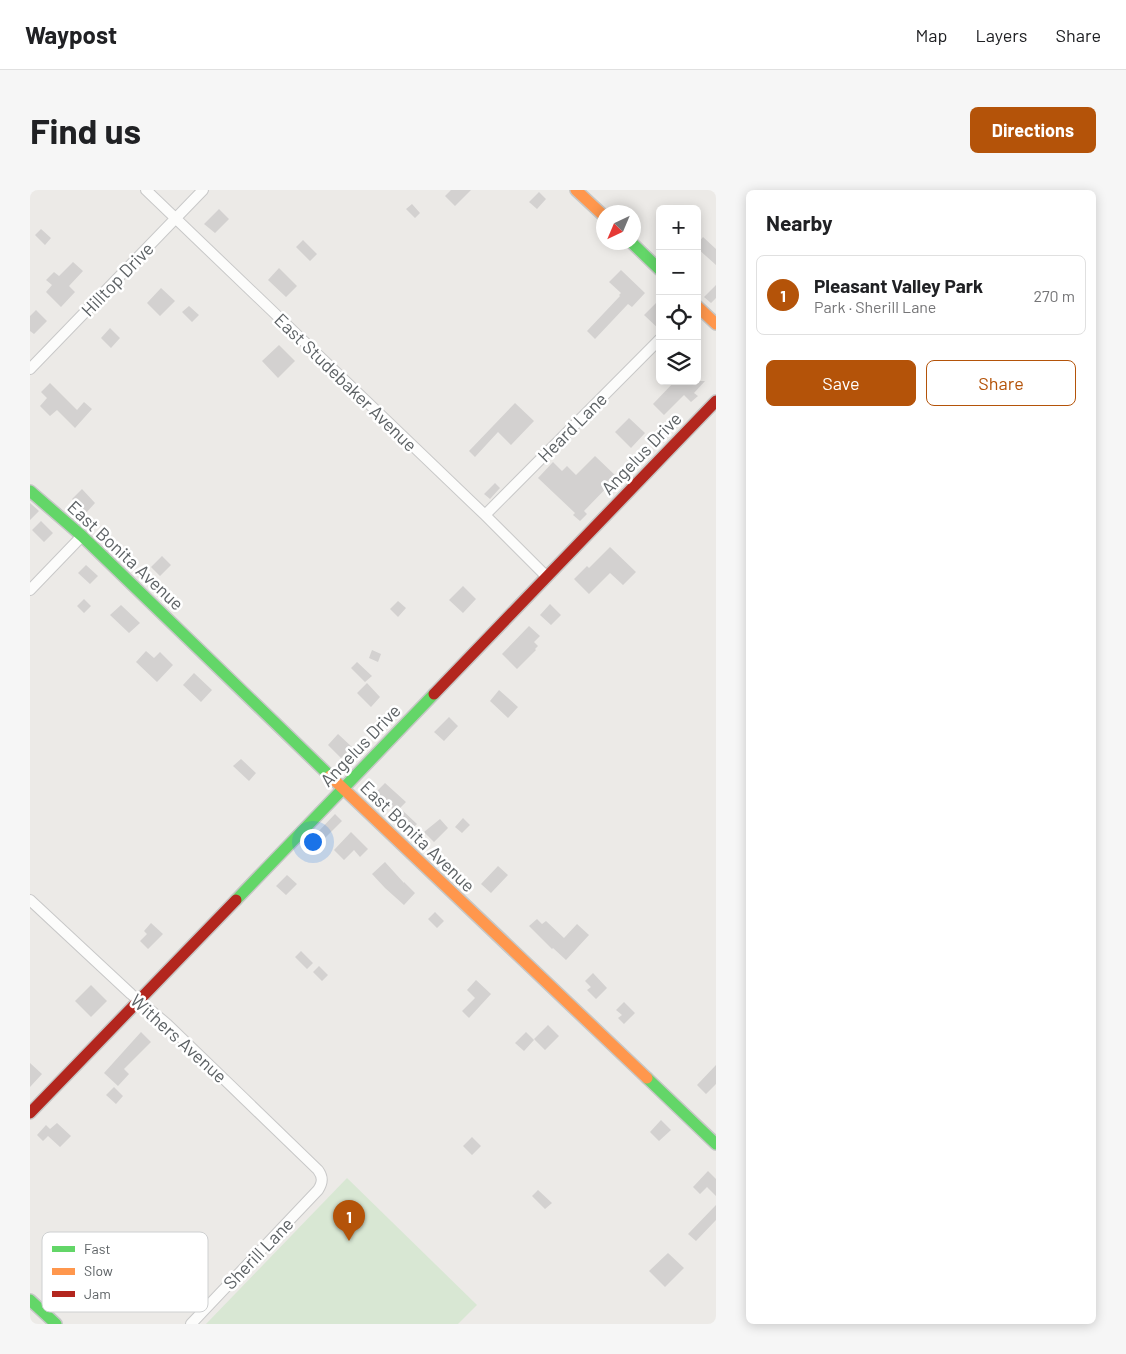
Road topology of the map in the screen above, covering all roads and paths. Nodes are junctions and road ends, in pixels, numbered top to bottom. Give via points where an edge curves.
1 (146, 190) edge
2 (203, 190) edge
3 (576, 190) edge
4 (596, 209) edge
5 (176, 218) junction
6 (639, 250) edge
7 (656, 266) edge
8 (701, 310) edge
9 (716, 324) edge
10 (656, 344) edge
11 (30, 368) edge
12 (716, 400) edge
13 (30, 491) edge
14 (484, 515) junction
15 (82, 536) junction
16 (546, 576) junction
17 (30, 590) edge
18 (343, 788) junction
19 (30, 900) edge
20 (138, 1001) junction
21 (30, 1113) edge
22 (716, 1144) edge
23 (322, 1180) joint
24 (30, 1300) edge
25 (208, 1306) edge
26 (42, 1311) edge
27 (43, 1312) edge
28 (202, 1312) edge
29 (56, 1324) edge
30 (191, 1324) edge

1 - 5 street, East Studebaker Avenue
2 - 5 street, Hilltop Drive
3 - 4 street
5 - 11 street, Hilltop Drive
5 - 14 street, East Studebaker Avenue
6 - 7 street
8 - 9 street
10 - 14 street, Heard Lane
12 - 16 street, Angelus Drive
13 - 15 street, East Bonita Avenue
14 - 16 street, East Studebaker Avenue
15 - 17 street
15 - 18 street, East Bonita Avenue
16 - 18 street, Angelus Drive
18 - 20 street, Angelus Drive
18 - 22 street, East Bonita Avenue
19 - 20 street, Withers Avenue
20 - 21 street, Angelus Drive
20 - 23 street, Withers Avenue via 167,1024 318,1170
23 - 25 street, Sherill Lane via 318,1190
24 - 26 street
27 - 29 street
28 - 30 street, Sherill Lane

